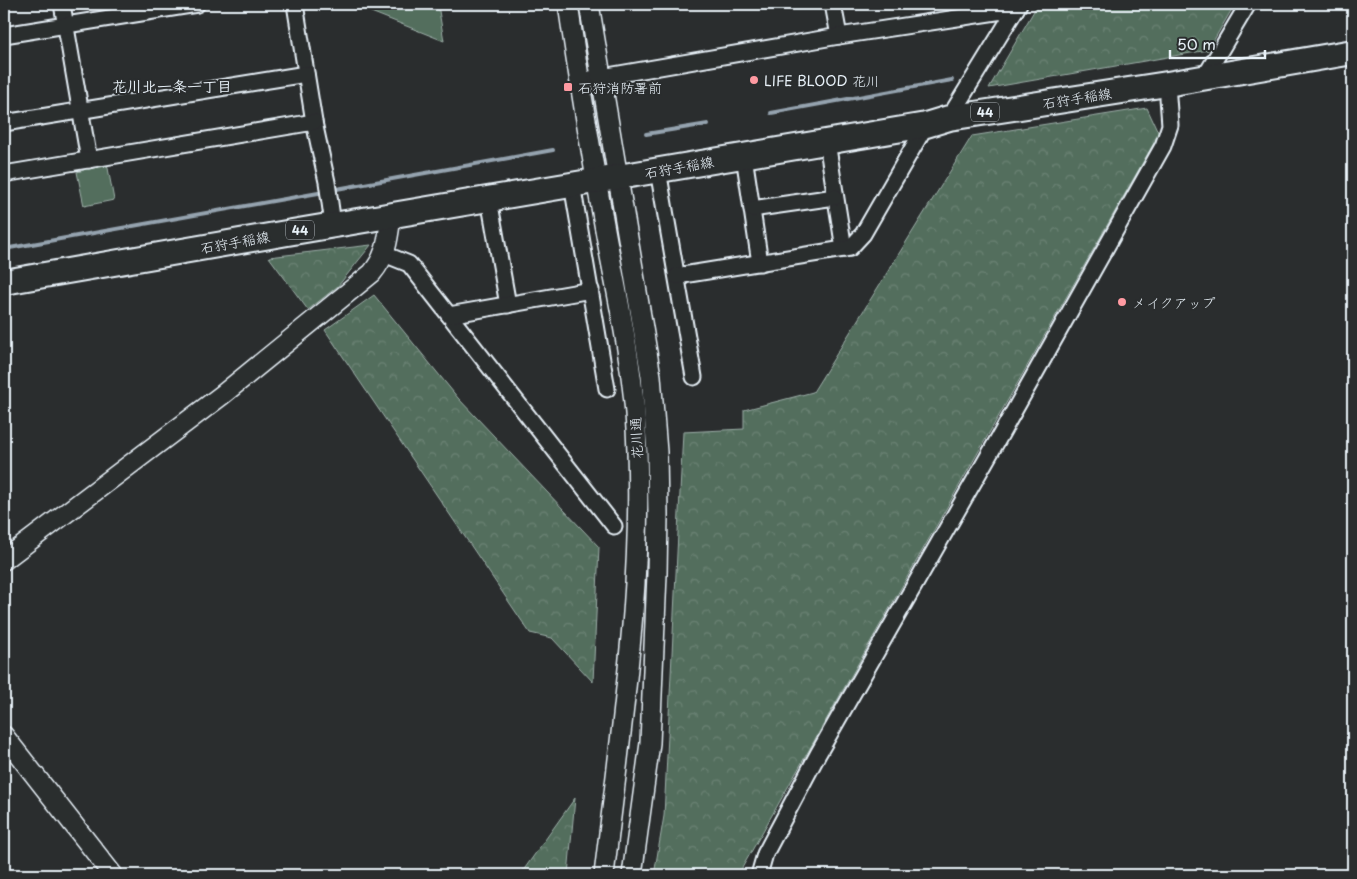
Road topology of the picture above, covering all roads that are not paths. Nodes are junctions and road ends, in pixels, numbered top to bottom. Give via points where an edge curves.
1 (62, 4) edge
2 (197, 4) edge
3 (295, 4) edge
4 (568, 4) edge
5 (589, 4) edge
6 (833, 4) edge
7 (1248, 4) edge
8 (1018, 6) edge
9 (66, 25) junction
10 (4, 35) edge
11 (839, 36) junction
12 (1353, 52) edge
13 (306, 74) junction
14 (601, 78) junction
15 (1204, 78) junction
16 (579, 81) junction
17 (1167, 84) junction
18 (80, 110) junction
19 (949, 118) junction
20 (314, 122) junction
21 (4, 123) edge
22 (926, 125) junction
23 (827, 142) junction
24 (744, 156) junction
25 (89, 160) junction
26 (658, 170) junction
27 (4, 174) edge
28 (607, 178) junction
29 (572, 184) junction
30 (836, 197) junction
31 (489, 199) junction
32 (752, 209) junction
33 (391, 216) junction
34 (333, 224) junction
35 (844, 249) junction
36 (384, 254) junction
37 (760, 263) junction
38 (676, 276) junction
39 (4, 282) edge
40 (591, 290) junction
41 (508, 305) junction
42 (449, 315) junction
43 (694, 377) dead end
44 (608, 389) dead end
45 (614, 526) dead end
46 (4, 560) edge
47 (4, 736) edge
48 (112, 875) edge
49 (604, 875) edge
50 (632, 875) edge
51 (759, 875) edge

1 - 9 street
2 - 9 street
3 - 13 street
4 - 16 street, 花川通
5 - 14 street, 花川通
6 - 11 street
7 - 15 street
8 - 11 street
8 - 19 street
9 - 10 street
9 - 18 street
11 - 14 street
12 - 15 main road, 石狩手稲線 / 44
13 - 18 street
13 - 20 street
14 - 16 street
14 - 28 street, 花川通
15 - 17 main road, 石狩手稲線 / 44
16 - 28 street, 花川通
17 - 19 main road, 石狩手稲線 / 44
17 - 51 street via 1170,125 1163,146 818,754 765,854
18 - 21 street
18 - 25 street
19 - 22 main road, 石狩手稲線 / 44
20 - 25 street
20 - 34 street
22 - 23 main road, 石狩手稲線 / 44
22 - 35 street via 864,234 850,248
23 - 24 main road, 石狩手稲線 / 44
23 - 30 street
24 - 26 main road, 石狩手稲線 / 44
24 - 32 street
25 - 27 street
26 - 28 main road, 石狩手稲線 / 44
26 - 38 street
28 - 29 main road, 石狩手稲線 / 44
28 - 49 street, 花川通 via 634,412 638,480 631,654
28 - 50 street, 花川通 via 651,376 657,452 650,743
29 - 31 main road, 石狩手稲線 / 44
29 - 40 street
30 - 32 street
30 - 35 street
31 - 33 main road, 石狩手稲線 / 44
31 - 41 street
32 - 37 street
33 - 34 main road, 石狩手稲線 / 44
33 - 36 street
34 - 39 main road, 石狩手稲線 / 44
35 - 37 street
36 - 42 street via 409,264
36 - 46 street via 372,272 222,395
37 - 38 street
38 - 43 street
40 - 41 street
40 - 44 street
41 - 42 street
42 - 45 street
47 - 48 street

